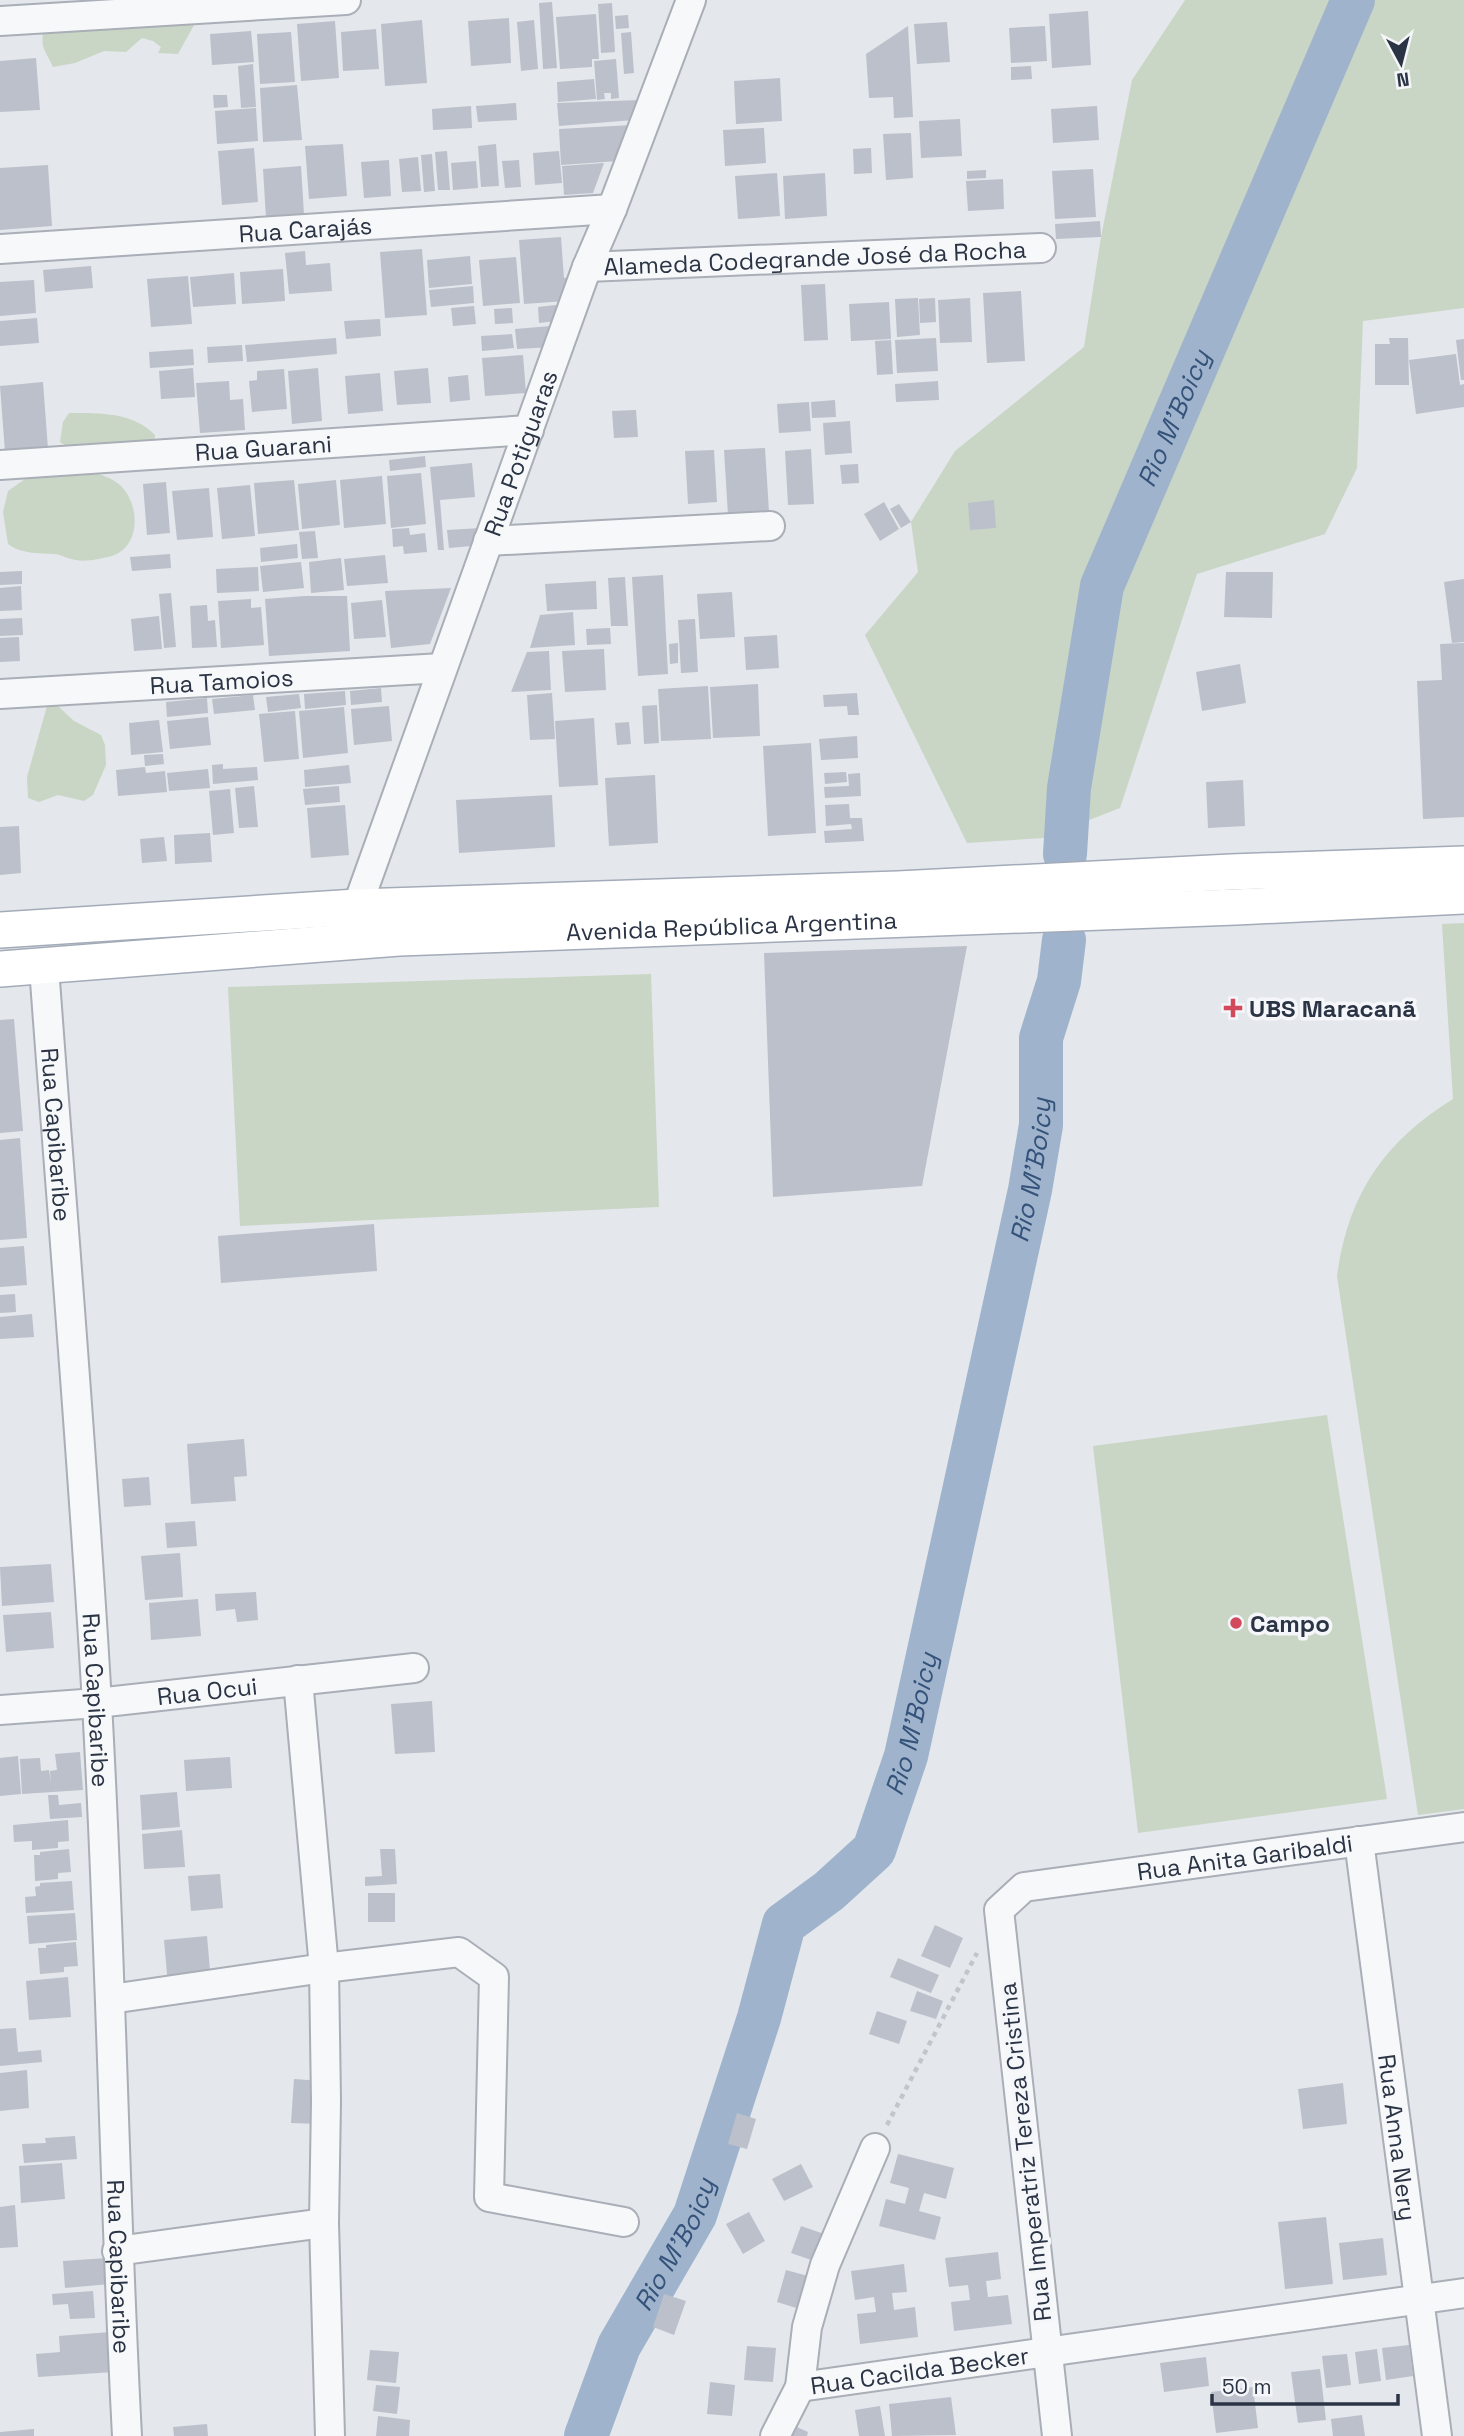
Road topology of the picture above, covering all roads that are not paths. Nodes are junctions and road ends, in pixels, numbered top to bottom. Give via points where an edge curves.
1 (346, 0) edge
2 (691, 0) edge
3 (0, 22) edge
4 (612, 209) junction
5 (0, 248) edge
6 (1041, 248) dead end
7 (587, 267) junction
8 (529, 430) junction
9 (0, 465) edge
10 (770, 526) dead end
11 (488, 541) junction
12 (442, 668) junction
13 (0, 694) edge
14 (1464, 864) edge
15 (1464, 895) edge
16 (357, 907) junction
17 (115, 922) junction
18 (0, 930) edge
19 (349, 941) junction
20 (44, 967) junction
21 (0, 969) edge
22 (414, 1668) dead end
23 (298, 1680) junction
24 (97, 1703) junction
25 (0, 1710) edge
26 (1464, 1827) edge
27 (1359, 1840) junction
28 (999, 1910) joint
29 (324, 1968) junction
30 (111, 1999) junction
31 (875, 2148) road end
32 (624, 2222) dead end
33 (324, 2223) junction
34 (117, 2250) junction
35 (1464, 2293) edge
36 (1419, 2298) junction
37 (1046, 2350) junction
38 (800, 2386) junction
39 (127, 2436) edge
40 (330, 2436) edge
41 (775, 2436) edge
42 (1058, 2436) edge
43 (1437, 2436) edge

1 - 3 street
2 - 4 street, Rua Potiguaras
4 - 5 street, Rua Carajás
4 - 7 street, Rua Potiguaras
6 - 7 street, Alameda Codegrande José da Rocha
7 - 8 street, Rua Potiguaras
8 - 9 street, Rua Guarani
8 - 11 street, Rua Potiguaras
10 - 11 street
11 - 12 street, Rua Potiguaras
12 - 13 street, Rua Tamoios
12 - 16 street, Rua Potiguaras
14 - 16 main road, Avenida República Argentina
15 - 19 main road, Avenida República Argentina
16 - 17 main road, Avenida República Argentina
16 - 19 street, Rua Potiguaras
17 - 18 main road, Avenida República Argentina
17 - 20 main road via 58,946
19 - 20 main road, Avenida República Argentina
20 - 21 main road, Avenida República Argentina
20 - 24 street, Rua Capibaribe
22 - 23 street, Rua Ocui
23 - 24 street, Rua Ocui
23 - 29 street
24 - 25 street, Rua Ocui
24 - 30 street, Rua Capibaribe
26 - 27 street, Rua Anita Garibaldi
27 - 28 street, Rua Anita Garibaldi via 1024,1887
27 - 36 street, Rua Anna Nery
28 - 37 street, Rua Imperatriz Tereza Cristina
29 - 30 street
29 - 32 street via 458,1951 494,1978 489,2197
29 - 33 street
30 - 34 street, Rua Capibaribe
31 - 38 street, Rua Cacilda Becker via 825,2265 807,2327
33 - 34 street
33 - 40 street
34 - 39 street, Rua Capibaribe
35 - 36 street, Rua Cacilda Becker
36 - 37 street, Rua Cacilda Becker
36 - 43 street, Rua Anna Nery
37 - 38 street, Rua Cacilda Becker
37 - 42 street, Rua Imperatriz Tereza Cristina
38 - 41 street

